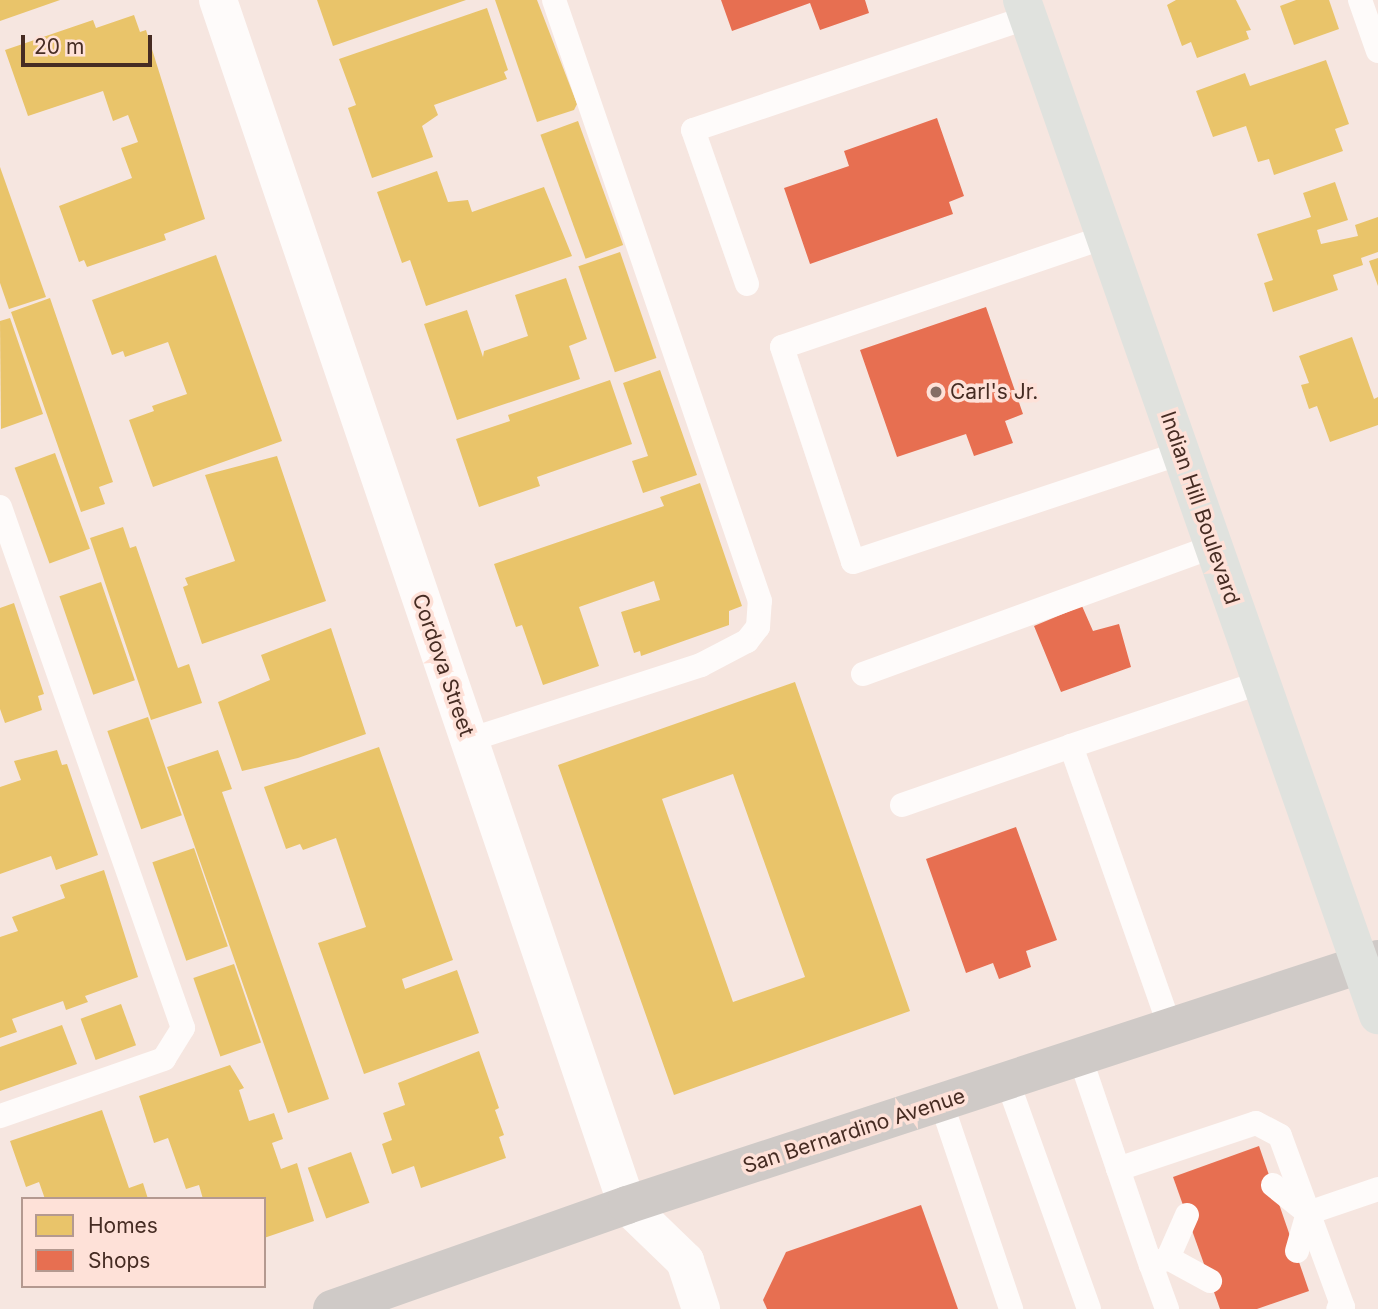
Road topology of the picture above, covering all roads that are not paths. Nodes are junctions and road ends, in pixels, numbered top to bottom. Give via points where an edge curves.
1 (218, 0) edge
2 (554, 0) edge
3 (1360, 0) edge
4 (1025, 8) edge
5 (1378, 51) edge
6 (1105, 237) junction
7 (747, 284) dead end
8 (1181, 453) junction
9 (0, 508) edge
10 (1214, 546) junction
11 (863, 674) dead end
12 (1262, 682) junction
13 (469, 740) junction
14 (1072, 746) junction
15 (902, 805) dead end
16 (1369, 962) edge
17 (1378, 1015) edge
18 (1170, 1027) junction
19 (1080, 1057) junction
20 (1007, 1080) junction
21 (940, 1102) junction
22 (0, 1116) edge
23 (1118, 1169) junction
24 (1273, 1185) dead end
25 (1378, 1189) edge
26 (627, 1205) junction
27 (1308, 1213) junction
28 (1187, 1215) dead end
29 (1297, 1251) dead end
30 (1159, 1262) junction
31 (1210, 1281) dead end
32 (332, 1309) edge
33 (701, 1309) edge
34 (1011, 1309) edge
35 (1089, 1309) edge
36 (1167, 1309) edge
37 (1338, 1309) edge

1 - 13 street, Cordova Street
2 - 13 lane via 760,601 758,627 747,641 701,665
3 - 5 lane
4 - 6 main road, Indian Hill Boulevard
4 - 7 lane via 693,130
6 - 8 main road, Indian Hill Boulevard
6 - 8 lane via 782,347 853,562
8 - 10 main road, Indian Hill Boulevard
9 - 22 lane via 183,1028 164,1059
10 - 11 lane
10 - 12 main road, Indian Hill Boulevard
12 - 14 lane
12 - 16 main road, Indian Hill Boulevard
13 - 26 street, Cordova Street
14 - 15 lane
14 - 18 lane
16 - 17 main road, Indian Hill Boulevard
16 - 18 main road, San Bernardino Avenue
18 - 19 main road, San Bernardino Avenue
19 - 20 main road, San Bernardino Avenue
19 - 23 lane
20 - 21 main road, San Bernardino Avenue
20 - 35 lane
21 - 26 main road, San Bernardino Avenue
21 - 34 lane
23 - 27 lane via 1256,1123 1280,1136
23 - 30 lane
24 - 27 lane
25 - 27 lane
26 - 32 main road, San Bernardino Avenue
26 - 33 street, Cordova Street via 685,1261
27 - 29 lane
27 - 37 lane via 1342,1307
28 - 30 lane
30 - 31 lane
30 - 36 lane

